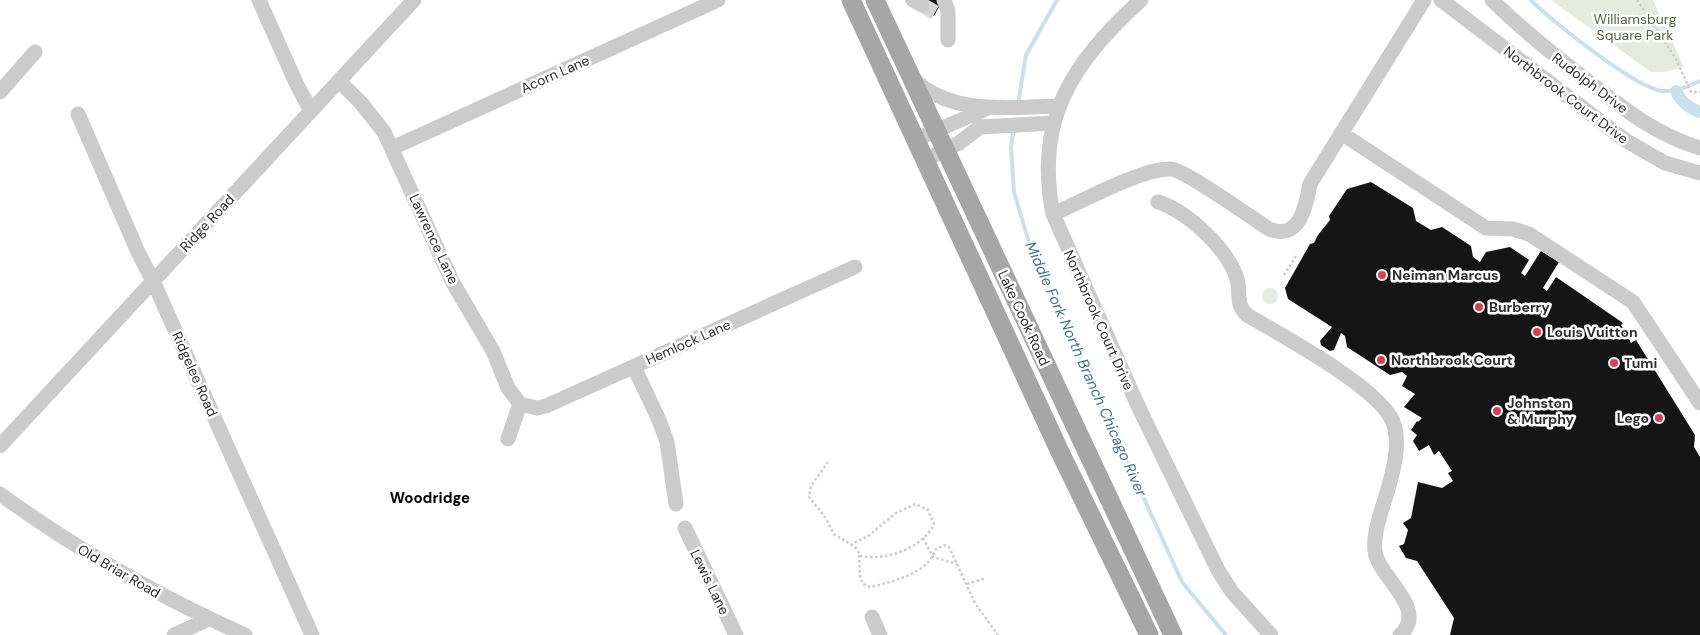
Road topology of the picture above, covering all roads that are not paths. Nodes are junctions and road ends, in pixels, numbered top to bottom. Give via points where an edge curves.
1 (259, 0) edge
2 (414, 0) edge
3 (718, 0) edge
4 (851, 0) edge
5 (875, 0) edge
6 (1141, 0) edge
7 (1424, 0) edge
8 (1441, 0) edge
9 (1492, 0) edge
10 (943, 10) edge
11 (948, 40) dead end
12 (35, 52) dead end
13 (910, 76) junction
14 (339, 81) junction
15 (0, 92) edge
16 (1059, 106) junction
17 (989, 108) junction
18 (311, 111) junction
19 (78, 114) dead end
20 (1053, 123) junction
21 (936, 130) junction
22 (1341, 134) junction
23 (916, 140) junction
24 (392, 148) junction
25 (1700, 148) edge
26 (944, 150) junction
27 (925, 160) junction
28 (1700, 173) edge
29 (1158, 202) dead end
30 (1053, 214) junction
31 (855, 267) dead end
32 (153, 282) junction
33 (634, 367) junction
34 (1700, 403) edge
35 (520, 404) junction
36 (508, 439) dead end
37 (0, 446) edge
38 (0, 494) edge
39 (676, 504) dead end
40 (685, 528) dead end
41 (872, 617) dead end
42 (209, 619) junction
43 (174, 635) edge
44 (245, 635) edge
45 (312, 635) edge
46 (736, 635) edge
47 (880, 635) edge
48 (1149, 635) edge
49 (1173, 635) edge
50 (1271, 635) edge
51 (1400, 635) edge

1 - 18 street
2 - 14 street, Ridge Road
3 - 24 street, Acorn Lane
4 - 23 main road, Lake Cook Road
5 - 13 main road, Lake Cook Road
6 - 16 street, Northbrook Court Drive via 1082,64 1063,93
7 - 22 street
8 - 28 street, Northbrook Court Drive via 1625,140 1665,163
9 - 25 street, Rudolph Drive via 1536,42 1633,116 1674,140
10 - 11 street
12 - 15 street
13 - 17 street via 940,97
13 - 21 main road, Lake Cook Road
14 - 18 street, Ridge Road
14 - 24 street, Lawrence Lane via 367,110
16 - 17 street
16 - 20 street, Northbrook Court Drive
17 - 21 street
18 - 32 street, Ridge Road
19 - 32 street, Ridgelee Road
20 - 26 street via 989,124 973,130 959,143
20 - 30 street, Northbrook Court Drive via 1047,170
21 - 23 street
21 - 26 main road, Lake Cook Road
22 - 30 street via 1310,184 1308,204 1301,216 1292,228 1283,233 1269,229 1170,169 1129,180
22 - 34 street via 1486,228 1513,229 1529,234 1633,302
23 - 27 main road, Lake Cook Road
24 - 35 street, Lawrence Lane via 453,283 493,351 508,388
26 - 27 street
26 - 49 main road, Lake Cook Road
27 - 48 main road, Lake Cook Road
29 - 51 street via 1192,222 1225,255 1237,278 1239,302 1247,315 1359,385 1376,398 1392,420 1396,437 1395,455 1375,548 1378,561 1408,608 1408,624
30 - 50 street, Northbrook Court Drive via 1146,424 1218,570 1232,592
31 - 33 street, Hemlock Lane
32 - 37 street, Ridge Road
32 - 45 street, Ridgelee Road
33 - 35 street, Hemlock Lane via 546,406 537,408
33 - 39 street via 667,442
35 - 36 street
38 - 42 street, Old Briar Road via 91,556
40 - 46 street, Lewis Lane
41 - 47 street
42 - 43 street
42 - 44 street, Old Briar Road

